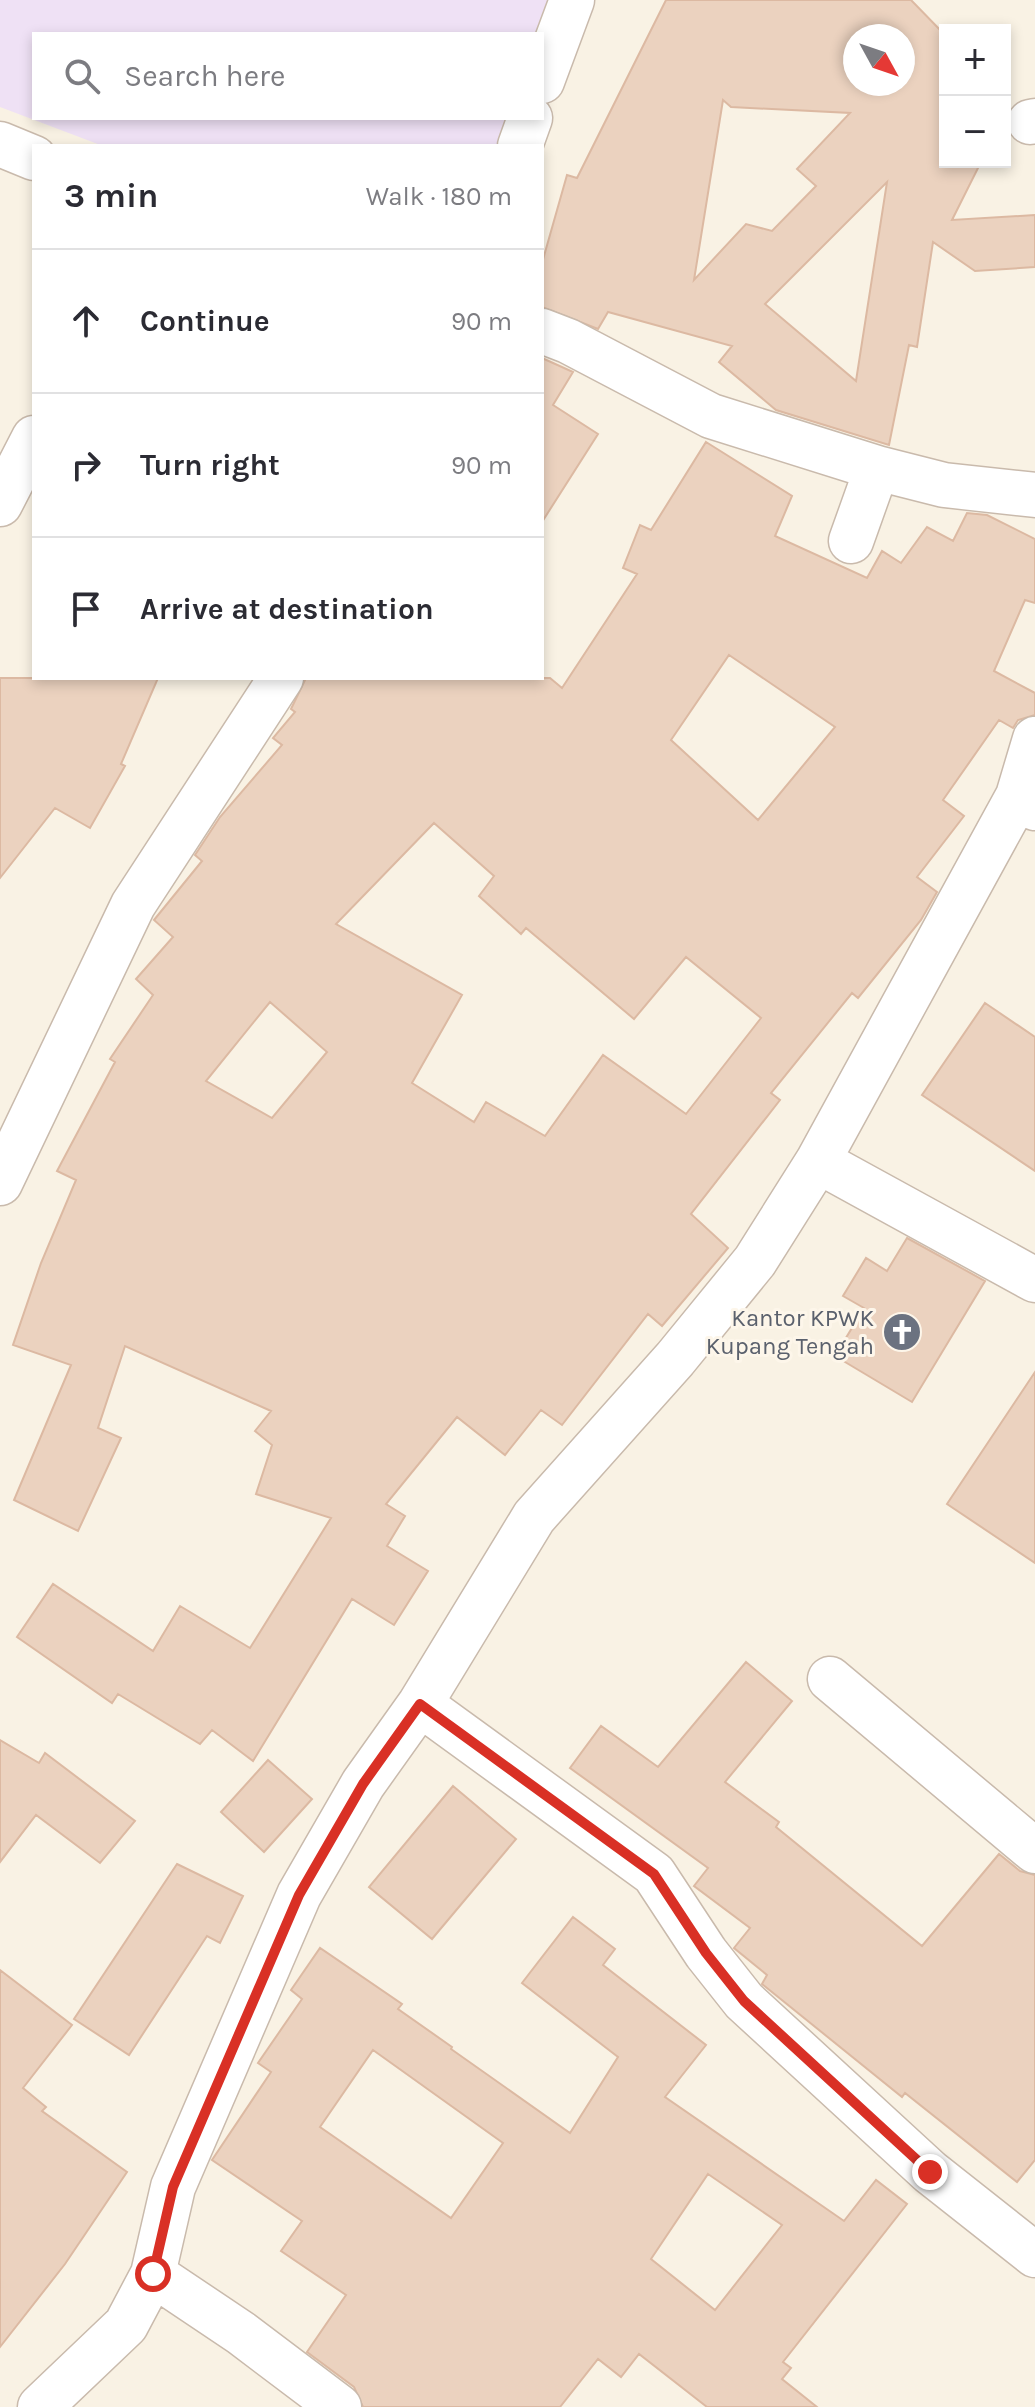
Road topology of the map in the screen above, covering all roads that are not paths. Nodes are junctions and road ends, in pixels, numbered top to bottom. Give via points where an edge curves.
1 (572, 0) edge
2 (544, 76) edge
3 (529, 120) edge
4 (0, 144) edge
5 (521, 144) edge
6 (32, 157) edge
7 (544, 332) edge
8 (32, 442) edge
9 (877, 468) junction
10 (1035, 495) edge
11 (0, 504) edge
12 (851, 541) dead end
13 (280, 680) edge
14 (1035, 739) edge
15 (1026, 802) edge
16 (818, 1161) junction
17 (0, 1183) edge
18 (1035, 1280) edge
19 (830, 1679) dead end
20 (420, 1704) junction
21 (1035, 1851) edge
22 (1035, 2255) edge
23 (153, 2274) junction
24 (40, 2407) edge
25 (339, 2407) edge

1 - 2 street
3 - 5 street
4 - 6 street
7 - 9 street via 711,416
8 - 11 street
9 - 10 street via 944,485
9 - 12 street
13 - 17 street via 133,905
14 - 15 street
15 - 16 street
16 - 18 street
16 - 20 street via 745,1273 534,1517
19 - 21 street
20 - 22 street via 654,1874 744,2001 930,2172
20 - 23 street via 363,1784 299,1895 173,2187
23 - 24 street via 126,2325
23 - 25 street

